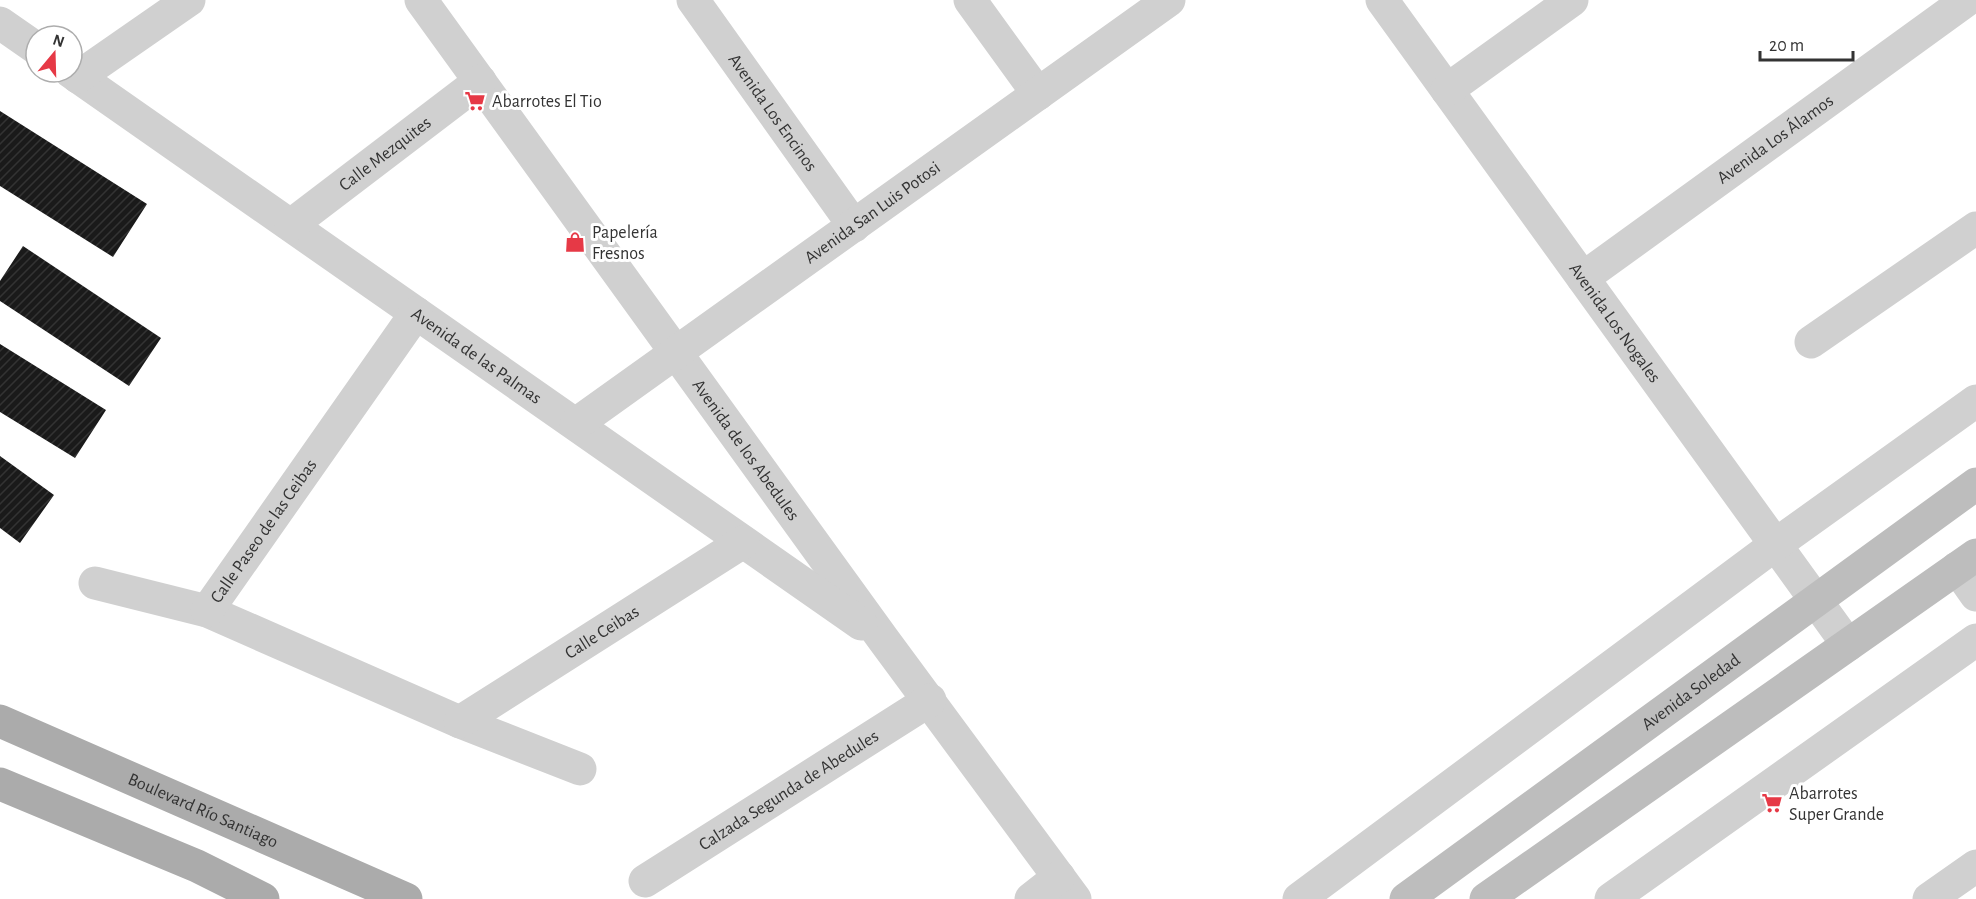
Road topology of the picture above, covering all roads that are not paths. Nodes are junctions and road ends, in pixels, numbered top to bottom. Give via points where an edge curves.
1 (189, 0) edge
2 (420, 0) edge
3 (693, 0) edge
4 (970, 0) edge
5 (1169, 0) edge
6 (1382, 0) edge
7 (1572, 0) edge
8 (1967, 0) edge
9 (0, 23) edge
10 (24, 40) edge
11 (84, 68) edge
12 (480, 81) junction
13 (84, 82) edge
14 (1447, 90) junction
15 (1038, 94) junction
16 (291, 225) junction
17 (854, 226) junction
18 (1976, 228) edge
19 (1583, 278) junction
20 (416, 313) junction
21 (1811, 342) dead end
22 (677, 353) junction
23 (1976, 401) edge
24 (576, 424) junction
25 (1976, 484) edge
26 (743, 542) junction
27 (1776, 545) junction
28 (1967, 561) edge
29 (95, 583) dead end
30 (1976, 595) edge
31 (1816, 601) junction
32 (207, 611) junction
33 (883, 639) junction
34 (1976, 640) edge
35 (1848, 645) junction
36 (930, 700) junction
37 (0, 720) edge
38 (460, 722) junction
39 (580, 769) dead end
40 (0, 784) edge
41 (197, 866) junction
42 (1976, 866) edge
43 (645, 881) dead end
44 (1067, 888) edge
45 (394, 893) edge
46 (1945, 894) edge
47 (231, 899) edge
48 (263, 899) edge
49 (415, 899) edge
50 (1031, 899) edge
51 (1299, 899) edge
52 (1406, 899) edge
53 (1486, 899) edge
54 (1611, 899) edge

1 - 11 street
2 - 12 street, Avenida de los Abedules
3 - 17 street, Avenida Los Encinos
4 - 15 street
5 - 15 street, Avenida San Luis Potosi
6 - 14 street, Avenida Los Nogales
7 - 14 street
8 - 19 street, Avenida Los Álamos
9 - 10 street
12 - 16 street, Calle Mezquites
12 - 22 street, Avenida de los Abedules
13 - 16 street, Avenida de las Palmas
14 - 19 street, Avenida Los Nogales
15 - 17 street, Avenida San Luis Potosi
16 - 20 street, Avenida de las Palmas
17 - 22 street, Avenida San Luis Potosi
18 - 21 street
19 - 27 street, Avenida Los Nogales
20 - 24 street, Avenida de las Palmas
20 - 32 street, Calle Paseo de las Ceibas
22 - 24 street, Avenida San Luis Potosi
22 - 33 street, Avenida de los Abedules
23 - 27 street
24 - 26 street, Avenida de las Palmas
25 - 31 street, Avenida Soledad
26 - 33 street, Avenida de las Palmas
26 - 38 street, Calle Ceibas
27 - 31 street, Avenida Los Nogales
27 - 51 street
28 - 30 street
28 - 35 street
29 - 32 street
31 - 35 street, Avenida Los Nogales
31 - 52 street, Avenida Soledad
32 - 38 street, Calle Paseo de las Ceibas
33 - 36 street, Avenida de los Abedules
34 - 54 street
35 - 53 street
36 - 43 street, Calzada Segunda de Abedules
36 - 44 street, Avenida de los Abedules
37 - 45 main road, Boulevard Río Santiago
38 - 39 street, Calle Paseo de las Ceibas
40 - 41 main road
41 - 47 main road
41 - 48 main road
42 - 46 street
44 - 50 street
45 - 49 main road, Boulevard Río Santiago

